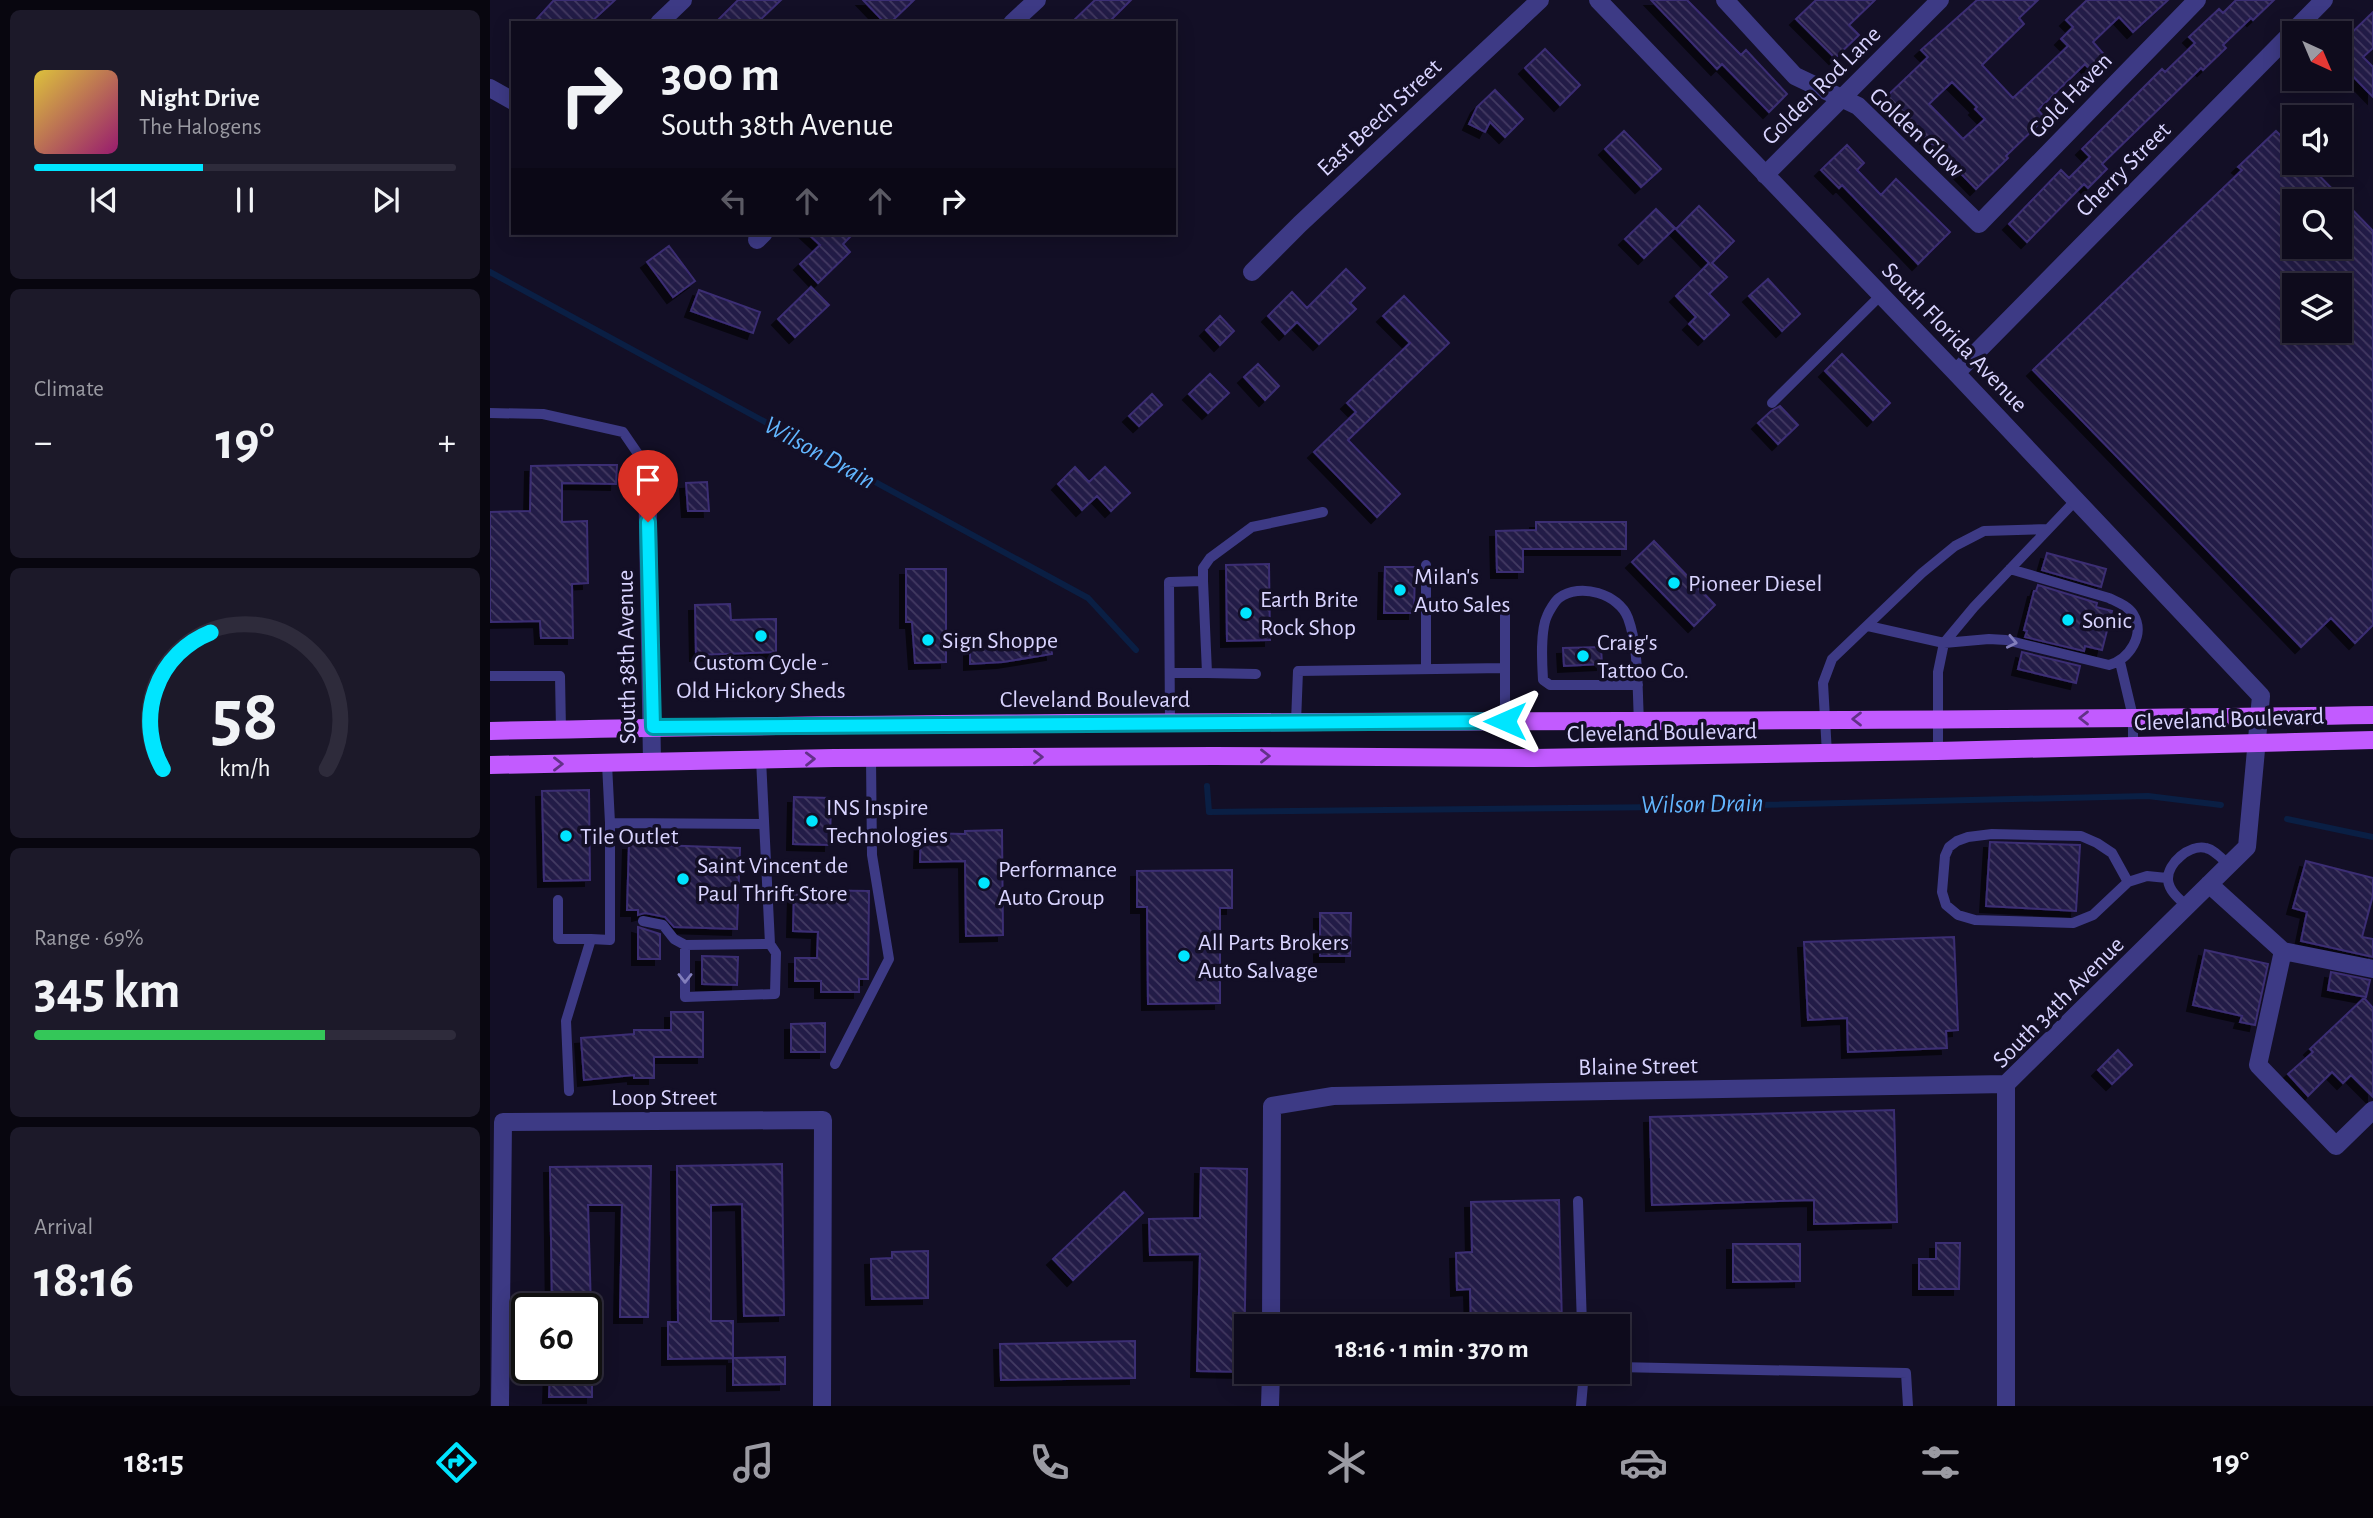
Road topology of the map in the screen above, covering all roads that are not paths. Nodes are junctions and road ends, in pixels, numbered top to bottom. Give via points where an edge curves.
1 (683, 0) edge
2 (1037, 0) edge
3 (1540, 0) edge
4 (1598, 0) edge
5 (1725, 0) edge
6 (1940, 0) edge
7 (2197, 0) edge
8 (2324, 0) edge
9 (661, 21) edge
10 (1014, 21) edge
11 (490, 88) edge
12 (1842, 98) junction
13 (511, 100) edge
14 (1765, 175) junction
15 (1979, 224) joint
16 (1252, 272) dead end
17 (1881, 295) junction
18 (1956, 373) junction
19 (1772, 402) dead end
20 (490, 413) edge
21 (647, 467) joint
22 (2076, 500) junction
23 (1323, 512) dead end
24 (2048, 529) junction
25 (1426, 565) dead end
26 (2010, 569) junction
27 (1203, 581) junction
28 (1505, 609) dead end
29 (1868, 626) junction
30 (1944, 643) junction
31 (2120, 662) junction
32 (1426, 668) junction
33 (1505, 668) junction
34 (1170, 673) junction
35 (1207, 673) junction
36 (1256, 674) dead end
37 (490, 676) edge
38 (1638, 685) junction
39 (2373, 715) edge
40 (2259, 717) junction
41 (2133, 718) junction
42 (1825, 719) junction
43 (1937, 719) junction
44 (1639, 720) junction
45 (1505, 721) junction
46 (1296, 722) junction
47 (1170, 723) junction
48 (653, 727) junction
49 (561, 730) junction
50 (490, 731) edge
51 (2373, 740) edge
52 (2258, 744) junction
53 (2133, 747) junction
54 (1938, 751) junction
55 (1827, 754) junction
56 (871, 758) junction
57 (761, 759) junction
58 (652, 761) junction
59 (607, 764) junction
60 (490, 765) edge
61 (610, 823) junction
62 (764, 824) junction
63 (2229, 865) junction
64 (2167, 878) junction
65 (2128, 882) junction
66 (2209, 884) junction
67 (558, 900) dead end
68 (2187, 906) junction
69 (643, 921) dead end
70 (592, 939) junction
71 (770, 944) junction
72 (685, 945) junction
73 (2283, 951) junction
74 (2373, 969) edge
75 (835, 1064) dead end
76 (2006, 1084) junction
77 (569, 1091) dead end
78 (2373, 1110) edge
79 (1578, 1201) dead end
80 (1271, 1314) edge
81 (1582, 1314) edge
82 (1630, 1367) edge
83 (1271, 1384) edge
84 (1583, 1384) edge
85 (500, 1406) edge
86 (822, 1406) edge
87 (1270, 1406) edge
88 (1581, 1406) edge
89 (1908, 1406) edge
90 (2006, 1406) edge

1 - 9 street
2 - 10 street
3 - 16 street, East Beech Street
4 - 14 street, South Florida Avenue
5 - 12 street, Golden Glow via 1795,76
6 - 12 street, Golden Rod Lane
7 - 15 street, Gold Haven
8 - 18 street, Cherry Street
11 - 13 street
12 - 14 street, Golden Rod Lane
12 - 15 street, Golden Glow via 1858,106
14 - 17 street, South Florida Avenue
17 - 18 street, South Florida Avenue
17 - 19 lane
18 - 22 street, South Florida Avenue
20 - 21 lane via 543,414 623,432
21 - 48 street, South 38th Avenue
22 - 24 lane
22 - 40 street, South Florida Avenue via 2261,696
23 - 27 lane via 1252,527 1210,558 1203,568
24 - 26 lane
24 - 29 lane via 1984,531 1955,546
25 - 32 lane
26 - 30 lane
26 - 31 lane via 2109,598 2133,614 2137,627 2131,651
27 - 34 lane via 1169,582
27 - 35 lane
28 - 33 lane
29 - 30 lane
29 - 42 lane via 1832,659 1823,683
30 -> 31 lane via 2006,640 2095,663
30 - 43 lane
31 - 41 lane
32 - 33 lane
32 - 46 lane via 1298,671
33 - 45 lane
34 - 35 lane
34 - 47 lane
35 - 36 lane
37 - 49 lane via 560,676
38 - 38 lane via 1628,618 1619,603 1602,593 1576,592 1559,598 1546,617 1543,680 1550,685
38 - 44 lane
39 - 40 main road, Cleveland Boulevard
40 - 41 main road, Cleveland Boulevard
40 - 52 street, South 34th Avenue
41 -> 43 main road, Cleveland Boulevard
41 - 53 lane
43 -> 42 main road, Cleveland Boulevard
42 - 44 main road, Cleveland Boulevard
42 - 55 lane
43 - 54 lane
44 - 45 main road, Cleveland Boulevard
45 - 46 main road, Cleveland Boulevard
46 - 47 main road, Cleveland Boulevard
47 - 48 main road, Cleveland Boulevard
48 - 49 main road, Cleveland Boulevard
48 - 58 street, South 38th Avenue
49 - 50 main road, Cleveland Boulevard
51 - 52 main road, Cleveland Boulevard
52 - 53 main road, Cleveland Boulevard
52 - 63 street, South 34th Avenue via 2246,847
53 - 54 main road, Cleveland Boulevard
54 - 55 main road, Cleveland Boulevard
56 -> 55 main road, Cleveland Boulevard
57 -> 56 main road, Cleveland Boulevard
56 - 75 lane via 872,855 890,959
57 - 58 main road, Cleveland Boulevard
57 - 62 lane
58 - 59 main road, Cleveland Boulevard
60 -> 59 main road, Cleveland Boulevard
59 - 61 lane
61 - 62 lane
61 - 70 lane via 610,940
62 - 71 lane
63 - 64 lane via 2206,848 2196,848 2184,853
63 - 66 street, South 34th Avenue
64 - 65 lane via 2147,876
64 - 68 lane via 2174,894
65 - 65 lane via 2093,915 2073,923 1975,920 1946,905 1942,892 1949,846 1968,837 1992,834 2081,836 2112,853
66 - 68 street, South 34th Avenue
66 - 73 street
67 - 70 lane via 558,939
68 - 76 street, South 34th Avenue
69 - 72 lane via 663,925
70 - 77 lane via 566,1021
71 - 72 lane
72 -> 71 lane via 685,997 775,994 776,953
73 - 74 street
73 - 78 street via 2258,1065 2336,1146
76 - 80 street, Blaine Street via 1333,1096 1272,1106
76 - 90 street, South 34th Avenue
79 - 81 lane
82 - 89 lane via 1906,1373
83 - 87 street
84 - 88 lane
85 - 86 street, Loop Street via 503,1122 823,1120

